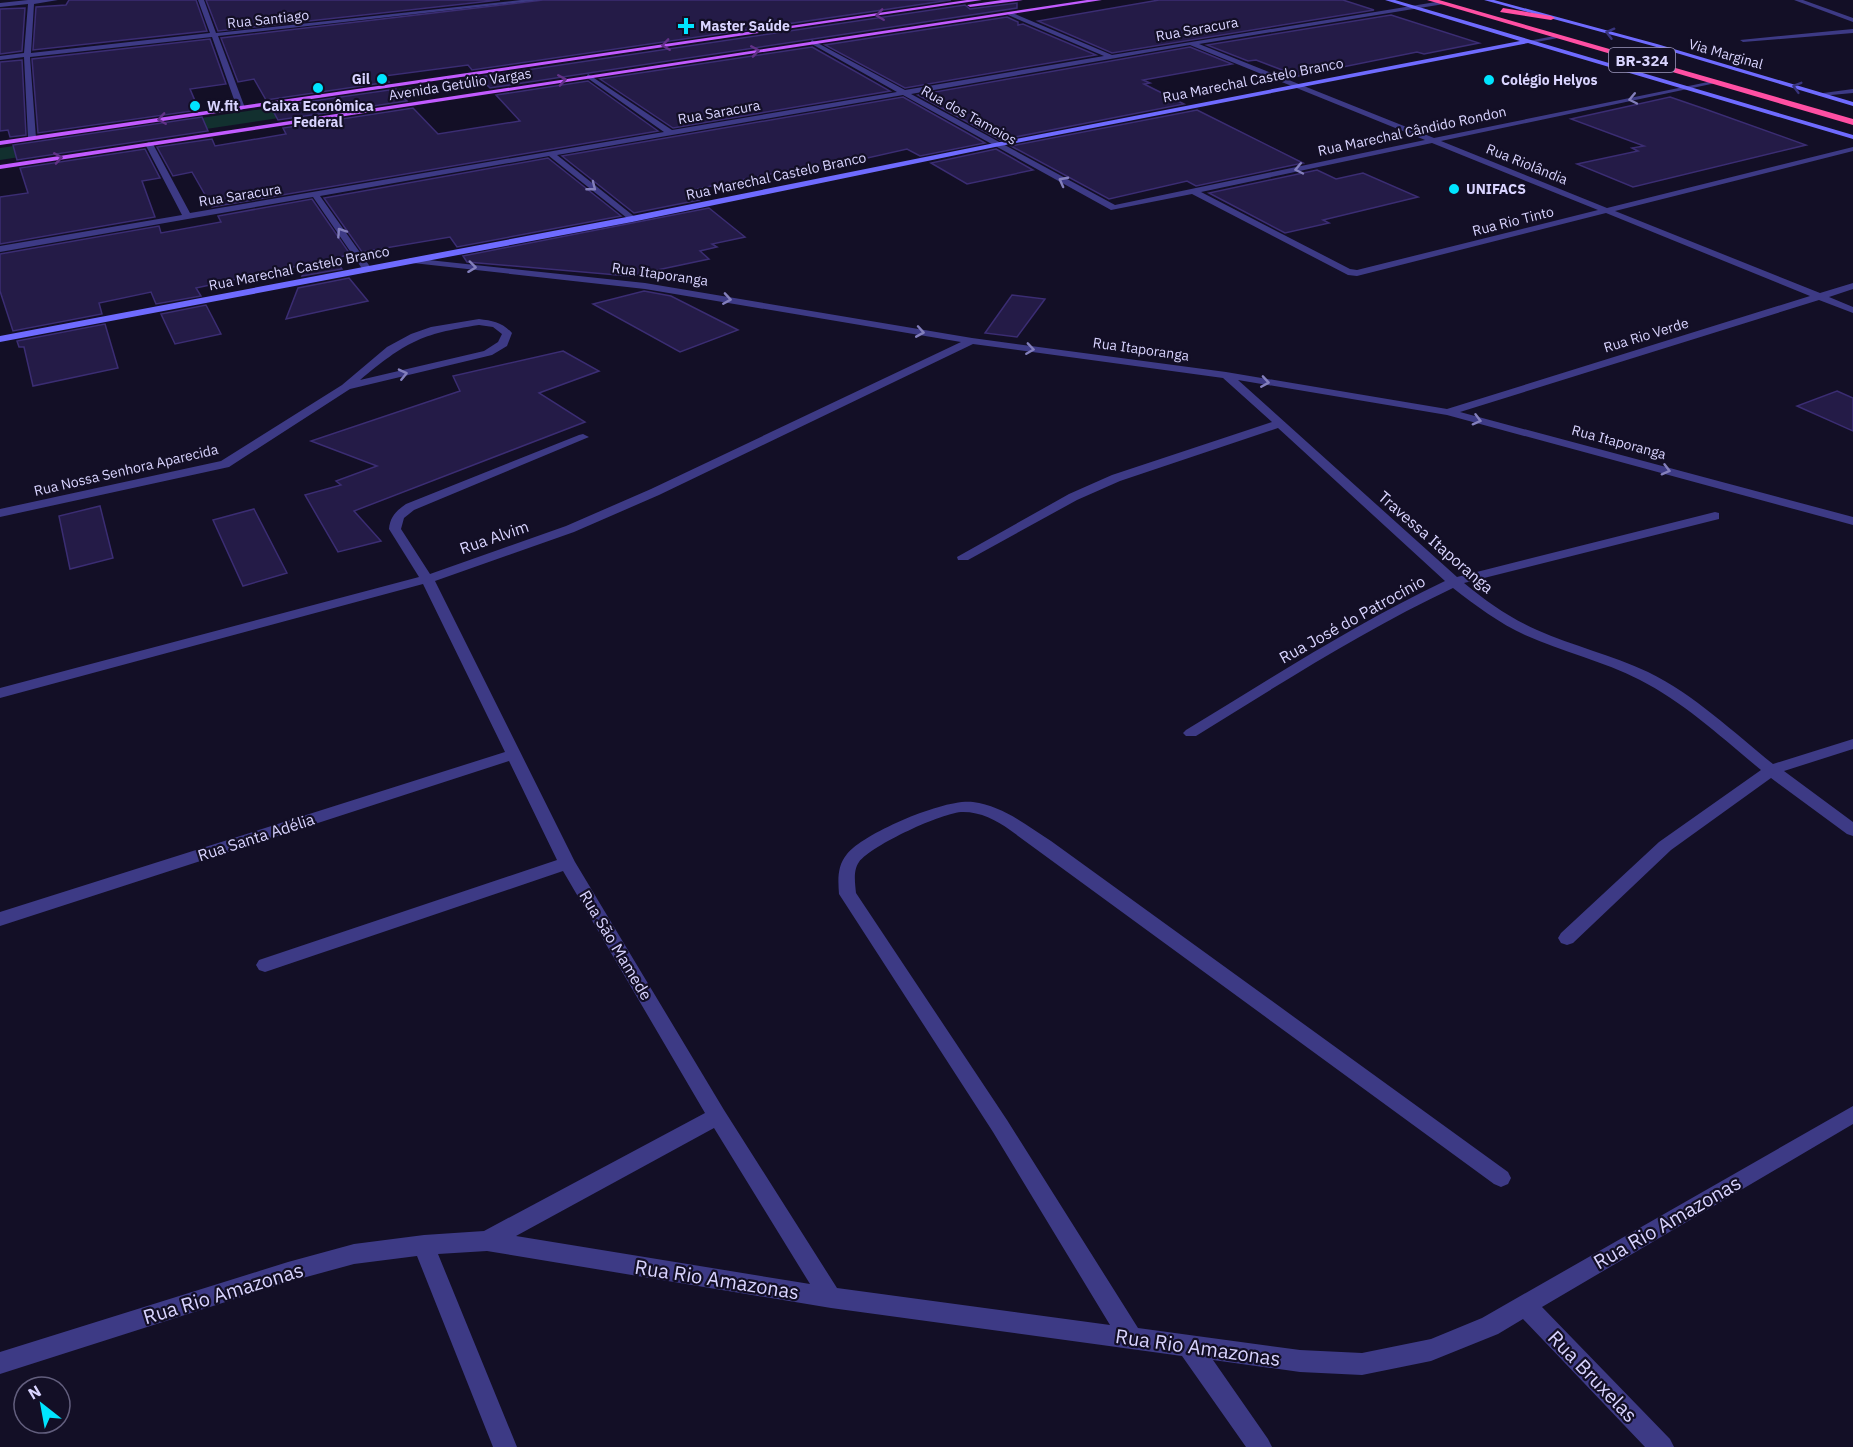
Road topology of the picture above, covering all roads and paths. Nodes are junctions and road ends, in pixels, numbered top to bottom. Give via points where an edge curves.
1 (54, 0) edge
2 (201, 0) edge
3 (538, 0) edge
4 (980, 0) edge
5 (1020, 0) edge
6 (1051, 0) edge
7 (1099, 0) edge
8 (1388, 0) edge
9 (1431, 0) edge
10 (1487, 0) edge
11 (1797, 0) edge
12 (1821, 0) edge
13 (31, 1) edge
14 (1443, 2) edge
15 (0, 5) edge
16 (1410, 6) junction
17 (914, 10) junction
18 (1853, 11) edge
19 (1010, 14) junction
20 (1551, 18) junction
21 (1853, 20) edge
22 (924, 26) junction
23 (1853, 32) edge
24 (1558, 36) junction
25 (213, 37) junction
26 (1743, 40) dead end
27 (1531, 41) junction
28 (812, 42) junction
29 (1191, 44) junction
30 (27, 56) junction
31 (1112, 57) junction
32 (0, 58) edge
33 (588, 76) junction
34 (1716, 81) junction
35 (1296, 86) junction
36 (1691, 87) junction
37 (1853, 91) edge
38 (904, 94) junction
39 (1820, 94) junction
40 (1853, 104) edge
41 (241, 108) junction
42 (1851, 121) edge
43 (672, 134) junction
44 (1853, 137) edge
45 (32, 138) junction
46 (1433, 141) junction
47 (0, 143) edge
48 (149, 144) junction
49 (995, 145) junction
50 (1853, 149) edge
51 (552, 155) junction
52 (0, 167) edge
53 (1193, 191) junction
54 (316, 196) junction
55 (1114, 208) joint
56 (1610, 211) junction
57 (188, 217) junction
58 (632, 219) junction
59 (0, 249) edge
60 (413, 260) junction
61 (366, 268) junction
62 (1853, 286) edge
63 (1819, 297) junction
64 (1853, 310) edge
65 (0, 339) edge
66 (972, 341) junction
67 (1226, 375) junction
68 (346, 387) junction
69 (1449, 412) junction
70 (1278, 424) junction
71 (583, 437) dead end
72 (0, 513) edge
73 (1714, 516) dead end
74 (1853, 521) edge
75 (963, 557) dead end
76 (427, 579) junction
77 (1454, 582) junction
78 (0, 693) edge
79 (1191, 733) dead end
80 (1853, 744) edge
81 (512, 755) junction
82 (1771, 770) junction
83 (1853, 830) edge
84 (567, 863) junction
85 (0, 919) edge
86 (1567, 938) dead end
87 (265, 965) dead end
88 (1853, 1114) edge
89 (717, 1116) junction
90 (1501, 1178) dead end
91 (487, 1241) junction
92 (424, 1245) junction
93 (831, 1298) junction
94 (1525, 1305) junction
95 (1132, 1339) junction
96 (1188, 1346) junction
97 (0, 1363) edge
98 (505, 1447) edge
99 (1260, 1447) edge
100 (1662, 1447) edge

1 - 13 street
2 - 25 street
3 - 25 street, Rua Santiago
4 - 17 main road, Avenida Getúlio Vargas
5 - 17 main road, Avenida Getúlio Vargas
6 - 22 main road, Avenida Getúlio Vargas
7 - 19 main road, Avenida Getúlio Vargas
8 - 16 street
9 - 14 highway, BR-324
10 - 20 street, Via Marginal
11 - 21 street
12 - 18 street
13 - 15 street
13 - 30 street
14 - 16 street, Rua Saracura
14 - 20 highway
14 - 24 highway, BR-324
16 - 27 street
16 - 29 street, Rua Saracura
17 -> 41 main road, Avenida Getúlio Vargas
19 - 22 main road, Avenida Getúlio Vargas
19 - 31 street
39 -> 20 street, Via Marginal
22 - 28 main road, Avenida Getúlio Vargas
23 - 26 street
24 - 27 street, Rua Marechal Castelo Branco
24 - 34 highway, BR-324
25 - 30 street, Rua Santiago
25 - 41 street
27 - 35 street, Rua Marechal Castelo Branco
27 - 36 street
33 -> 28 main road, Avenida Getúlio Vargas
28 - 38 street, Rua dos Tamoios
29 - 31 street, Rua Saracura
29 - 35 street, Rua Riolândia
30 - 32 street, Rua Santiago
30 - 45 street
31 - 38 street, Rua Saracura
33 - 43 street
48 -> 33 main road, Avenida Getúlio Vargas
34 - 36 street, Rua Marechal Cândido Rondon
34 - 42 highway, BR-324
35 - 46 street, Rua Riolândia
35 - 49 street, Rua Marechal Castelo Branco
36 - 44 street
36 -> 46 street, Rua Marechal Cândido Rondon
37 - 39 street
38 - 43 street, Rua Saracura
38 - 49 street, Rua dos Tamoios
39 - 40 street, Via Marginal
41 -> 45 main road, Avenida Getúlio Vargas
43 - 51 street, Rua Saracura
45 - 47 main road, Avenida Getúlio Vargas
46 -> 53 street, Rua Marechal Cândido Rondon
46 - 56 street, Rua Riolândia
52 -> 48 main road, Avenida Getúlio Vargas
48 - 57 street
55 -> 49 street, Rua dos Tamoios
49 - 58 street, Rua Marechal Castelo Branco
50 - 56 street, Rua Rio Tinto
51 - 54 street, Rua Saracura
51 -> 58 street
53 - 55 street, Rua Marechal Cândido Rondon
53 - 56 street, Rua Rio Tinto via 1348,272 1357,273
54 - 57 street, Rua Saracura
61 -> 54 street
56 - 63 street, Rua Riolândia
57 - 59 street, Rua Saracura
58 - 60 street, Rua Marechal Castelo Branco
60 - 61 street, Rua Marechal Castelo Branco
60 -> 66 street, Rua Itaporanga via 645,286
61 - 65 street, Rua Marechal Castelo Branco
62 - 63 street, Rua Rio Verde
63 - 64 street, Rua Riolândia
63 - 69 street, Rua Rio Verde
66 -> 67 street, Rua Itaporanga
66 - 76 street, Rua Alvim via 645,497 560,533
67 -> 69 street, Rua Itaporanga
67 - 70 street, Travessa Itaporanga
68 -> 68 street, Rua Nossa Senhora Aparecida via 488,353 503,344 507,333 496,324 479,322 435,329 392,349
68 - 72 street, Rua Nossa Senhora Aparecida via 225,464
69 -> 74 street, Rua Itaporanga
70 - 75 street via 1116,478
70 - 77 street, Travessa Itaporanga
71 - 76 street, Rua São Mamede via 400,514 395,529
73 - 77 street, Rua José do Patrocínio
76 - 78 street, Rua Alvim
76 - 81 street, Rua São Mamede
77 - 79 street, Rua José do Patrocínio via 1328,649
77 - 82 street, Travessa Itaporanga via 1514,624 1647,677 1686,702
80 - 82 street
81 - 84 street, Rua São Mamede
81 - 85 street, Rua Santa Adélia
82 - 83 street, Travessa Itaporanga
82 - 86 street via 1665,846
84 - 87 street
84 - 89 street, Rua São Mamede
88 - 94 street, Rua Rio Amazonas
89 - 91 street, Rua Rio Amazonas
89 - 93 street, Rua São Mamede
90 - 95 street via 1020,829 984,809 958,807 933,814 853,856 846,871 848,894 1000,1126
91 - 92 street, Rua Rio Amazonas
91 - 93 street, Rua Rio Amazonas
92 - 97 street, Rua Rio Amazonas via 354,1254 288,1272
92 - 98 street
93 - 95 street, Rua Rio Amazonas
94 - 96 street, Rua Rio Amazonas via 1490,1326 1431,1350 1362,1364 1300,1361
94 - 100 street, Rua Bruxelas
95 - 96 street, Rua Rio Amazonas
96 - 99 street

